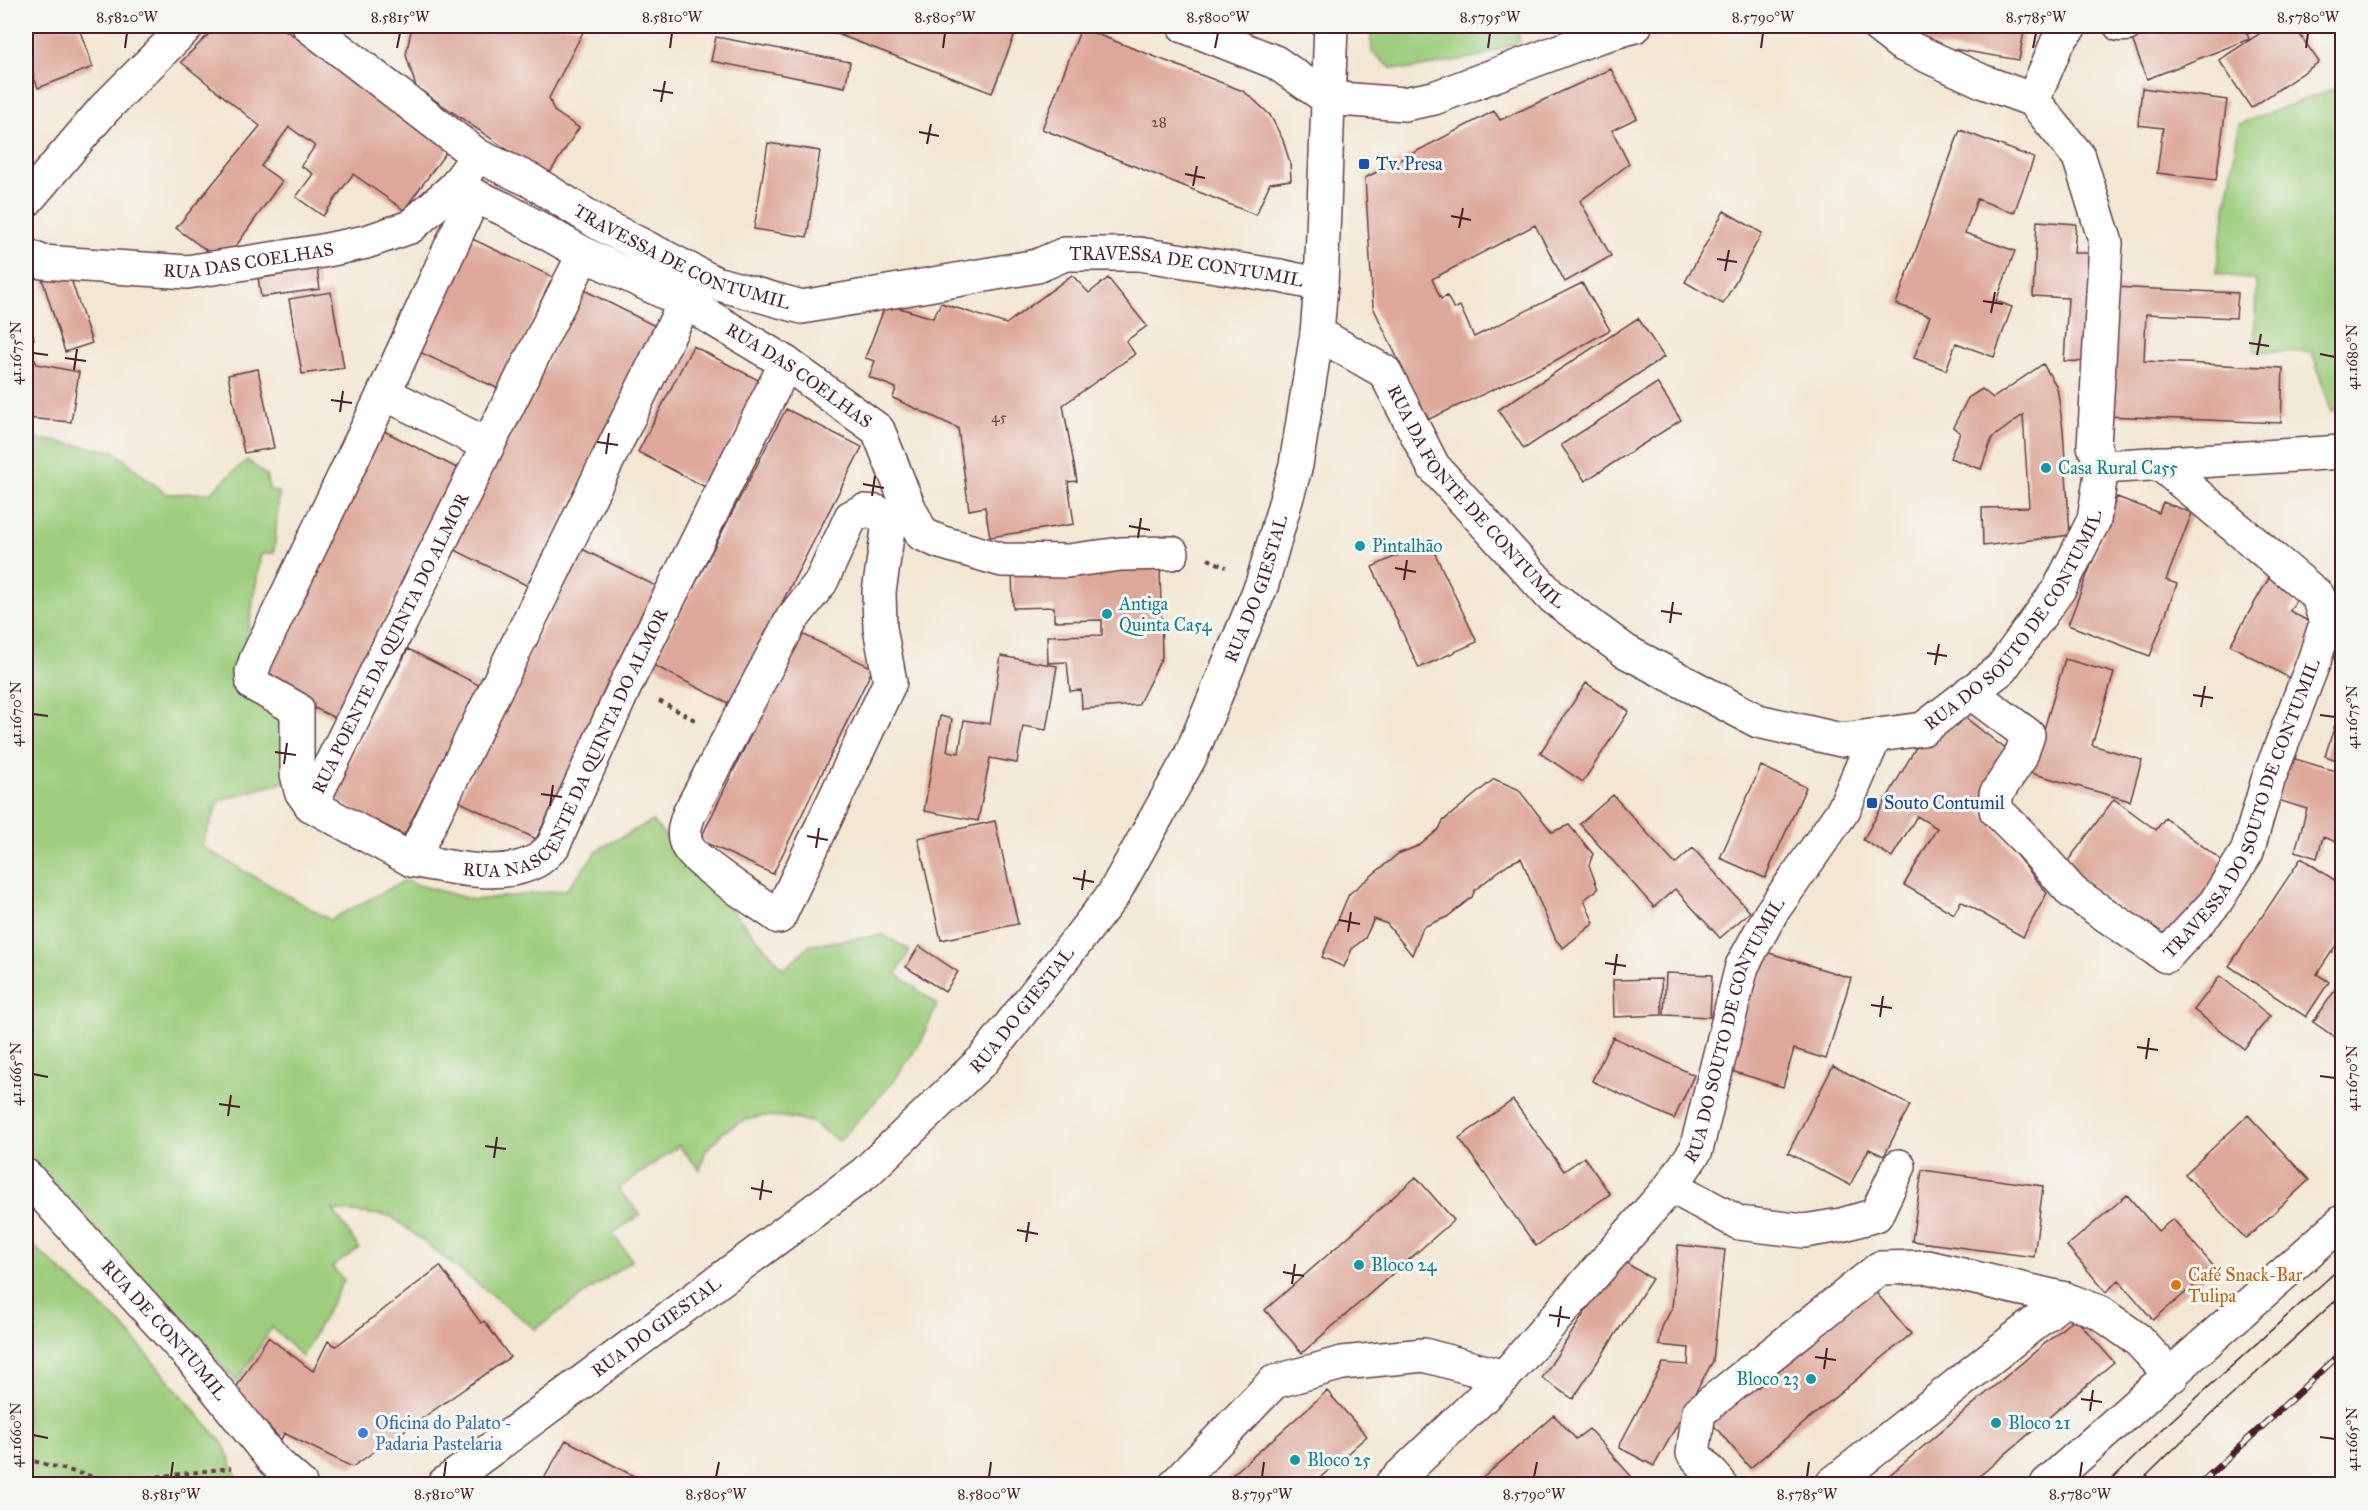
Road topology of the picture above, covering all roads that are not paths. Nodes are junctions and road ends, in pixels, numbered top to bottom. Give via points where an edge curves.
1 (186, 26) edge
2 (309, 26) edge
3 (1184, 26) edge
4 (1331, 26) edge
5 (1635, 26) edge
6 (1878, 26) edge
7 (2070, 26) edge
8 (2119, 26) edge
9 (2127, 26) edge
10 (344, 37) edge
11 (1327, 98) junction
12 (2033, 100) junction
13 (478, 156) junction
14 (464, 192) junction
15 (26, 201) edge
16 (584, 254) junction
17 (26, 255) edge
18 (1321, 285) junction
19 (685, 302) junction
20 (1317, 333) junction
21 (786, 363) junction
22 (384, 393) junction
23 (488, 445) junction
24 (2343, 452) edge
25 (2159, 463) junction
26 (2102, 467) junction
27 (899, 516) junction
28 (1172, 554) road end
29 (1970, 692) junction
30 (1875, 735) junction
31 (311, 805) junction
32 (412, 860) junction
33 (1899, 1166) dead end
34 (26, 1176) edge
35 (1671, 1186) junction
36 (2343, 1222) edge
37 (2065, 1299) junction
38 (2172, 1376) junction
39 (1504, 1377) junction
40 (1402, 1481) edge
41 (1719, 1484) edge
42 (300, 1485) edge
43 (444, 1485) edge
44 (1176, 1485) edge
45 (1832, 1485) edge
46 (2047, 1485) edge

1 - 15 street via 104,109
2 - 10 street, TRAVESSA DE CONTUMIL
3 - 11 street via 1275,62
4 - 11 street
5 - 11 street via 1434,98 1404,104
6 - 12 street via 1901,44
7 - 12 street via 2057,43
8 - 9 street
10 - 13 street, TRAVESSA DE CONTUMIL
11 - 18 street
12 - 26 street, RUA DO SOUTO DE CONTUMIL via 2079,157 2106,243 2094,446
13 - 14 street, RUA DAS COELHAS
13 - 18 street, TRAVESSA DE CONTUMIL via 530,180 600,224 715,283 802,307 1037,266 1065,254 1139,254
14 - 16 street, RUA DAS COELHAS
14 - 17 street, RUA DAS COELHAS via 410,227 366,242 187,272 42,262
14 - 22 street, RUA POENTE DA QUINTA DO ALMOR
16 - 19 street, RUA DAS COELHAS
16 - 23 street, RUA POENTE DA QUINTA DO ALMOR
18 - 20 street
19 - 21 street, RUA DAS COELHAS
19 - 32 street, RUA NASCENTE DA QUINTA DO ALMOR
20 - 30 street, RUA DA FONTE DE CONTUMIL via 1385,372 1432,466 1550,595 1625,651 1758,721 1841,740
20 - 43 street, RUA DO GIESTAL via 1296,465 1262,584 1190,757 1113,896 983,1060 865,1173
21 - 27 street, RUA DAS COELHAS via 878,430
21 - 32 street, RUA NASCENTE DA QUINTA DO ALMOR via 626,684 553,846 537,861 496,871 456,869
22 - 23 street
22 - 31 street, RUA POENTE DA QUINTA DO ALMOR via 252,672 253,684 297,709 297,774 301,791
23 - 31 street, RUA POENTE DA QUINTA DO ALMOR
24 - 25 street
25 - 26 street
25 - 29 street, TRAVESSA DO SOUTO DE CONTUMIL via 2318,596 2326,623 2268,780 2247,852 2215,903 2166,956 2072,892 1996,810 1996,794 2020,758 2028,735
26 - 29 street, RUA DO SOUTO DE CONTUMIL via 2094,520 2059,588 2001,669
27 - 27 street via 863,511 851,517 821,582 792,619 683,830 687,848 779,917 890,682 879,628 879,592
27 - 28 street, RUA DAS COELHAS via 940,542 1002,560 1067,561 1121,554
29 - 30 street, RUA DO SOUTO DE CONTUMIL via 1923,729
30 - 35 street, RUA DO SOUTO DE CONTUMIL via 1844,809 1771,913 1742,966 1696,1150
31 - 32 street
33 - 35 street via 1876,1215 1804,1231 1739,1223
34 - 42 street, RUA DE CONTUMIL via 193,1360 273,1460
35 - 39 street, RUA DO SOUTO DE CONTUMIL
36 - 38 street
37 - 38 street via 2099,1312 2137,1339
37 - 41 street via 1928,1267 1880,1268 1699,1412 1693,1453
37 - 45 street
38 - 46 street
39 - 40 street, RUA DO SOUTO DE CONTUMIL
39 - 44 street via 1424,1355 1342,1363 1274,1382

